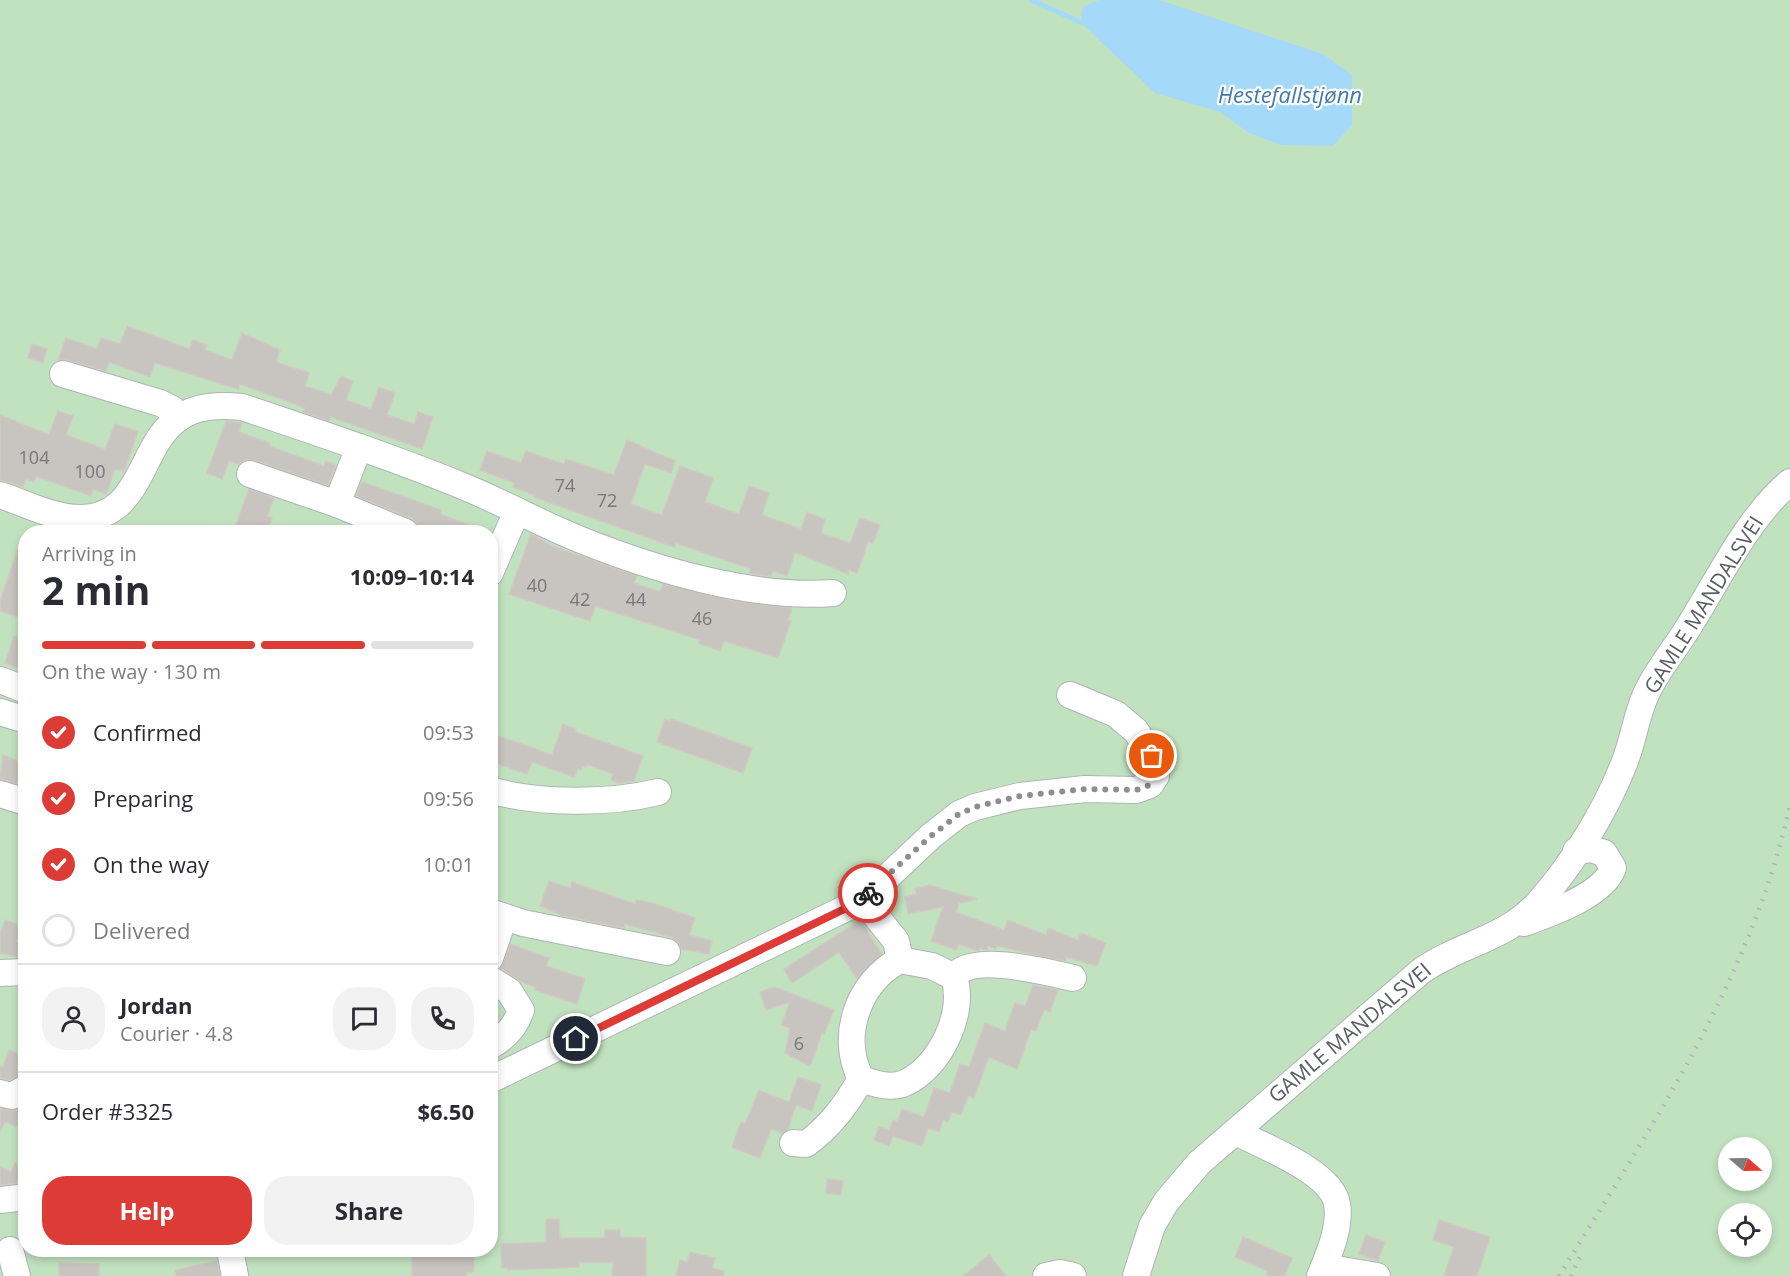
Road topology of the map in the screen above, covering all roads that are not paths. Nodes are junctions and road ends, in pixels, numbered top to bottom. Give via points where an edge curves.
1 (63, 374) dead end
2 (180, 417) junction
3 (359, 447) junction
4 (250, 474) dead end
5 (1790, 482) edge
6 (0, 495) edge
7 (337, 504) junction
8 (517, 511) junction
9 (388, 525) edge
10 (498, 555) edge
11 (833, 593) dead end
12 (0, 680) edge
13 (18, 687) edge
14 (1070, 695) dead end
15 (0, 712) edge
16 (18, 718) edge
17 (498, 791) edge
18 (658, 792) dead end
19 (0, 794) edge
20 (18, 800) edge
21 (1576, 851) junction
22 (863, 900) junction
23 (498, 915) edge
24 (1513, 927) junction
25 (667, 952) dead end
26 (900, 960) junction
27 (18, 973) edge
28 (0, 974) edge
29 (954, 977) junction
30 (1073, 978) dead end
31 (498, 984) edge
32 (498, 1040) edge
33 (498, 1076) edge
34 (861, 1079) junction
35 (0, 1093) edge
36 (18, 1093) edge
37 (1236, 1132) junction
38 (793, 1143) dead end
39 (18, 1198) edge
40 (0, 1200) edge
41 (12, 1249) edge
42 (231, 1257) edge
43 (1322, 1272) edge
44 (17, 1276) edge
45 (235, 1276) edge
46 (1046, 1276) edge
47 (1072, 1276) edge
48 (1136, 1276) edge
49 (1377, 1276) edge

1 - 2 street via 160,403
2 - 3 street via 219,405 242,407
2 - 6 street via 166,429 125,498 103,514 77,518 59,515
3 - 7 street
3 - 8 street via 464,486
4 - 7 street
5 - 21 street, GAMLE MANDALSVEI via 1756,520 1649,688 1614,787
7 - 9 street
8 - 10 street
8 - 11 street via 580,540 684,574 777,592
12 - 13 street
14 - 22 street via 1116,714 1136,731 1154,760 1156,776 1150,785 1136,790 1085,789 1020,796 975,807 931,836
15 - 16 street
17 - 18 street via 530,798 623,798
19 - 20 street
21 - 24 street, GAMLE MANDALSVEI via 1539,902
21 - 24 street via 1591,849 1604,853 1613,868 1606,880 1570,904
22 - 26 street via 896,941
22 - 33 street
23 - 25 street
24 - 37 street, GAMLE MANDALSVEI via 1456,950 1420,972
26 - 29 street via 932,966
26 - 34 street via 876,976 865,991 851,1029 853,1065
27 - 28 street
29 - 30 street via 964,968 1001,965
29 - 34 street via 954,1020 948,1037 931,1061 905,1083 890,1086
31 - 32 street via 509,991 520,1010 518,1020
34 - 38 street via 823,1132 806,1144
35 - 36 street via 12,1096
37 - 43 street via 1302,1167 1332,1190 1338,1222
37 - 48 street, GAMLE MANDALSVEI via 1198,1163 1166,1202 1152,1226
39 - 40 street
41 - 44 street
42 - 45 street
43 - 49 street
46 - 47 street

